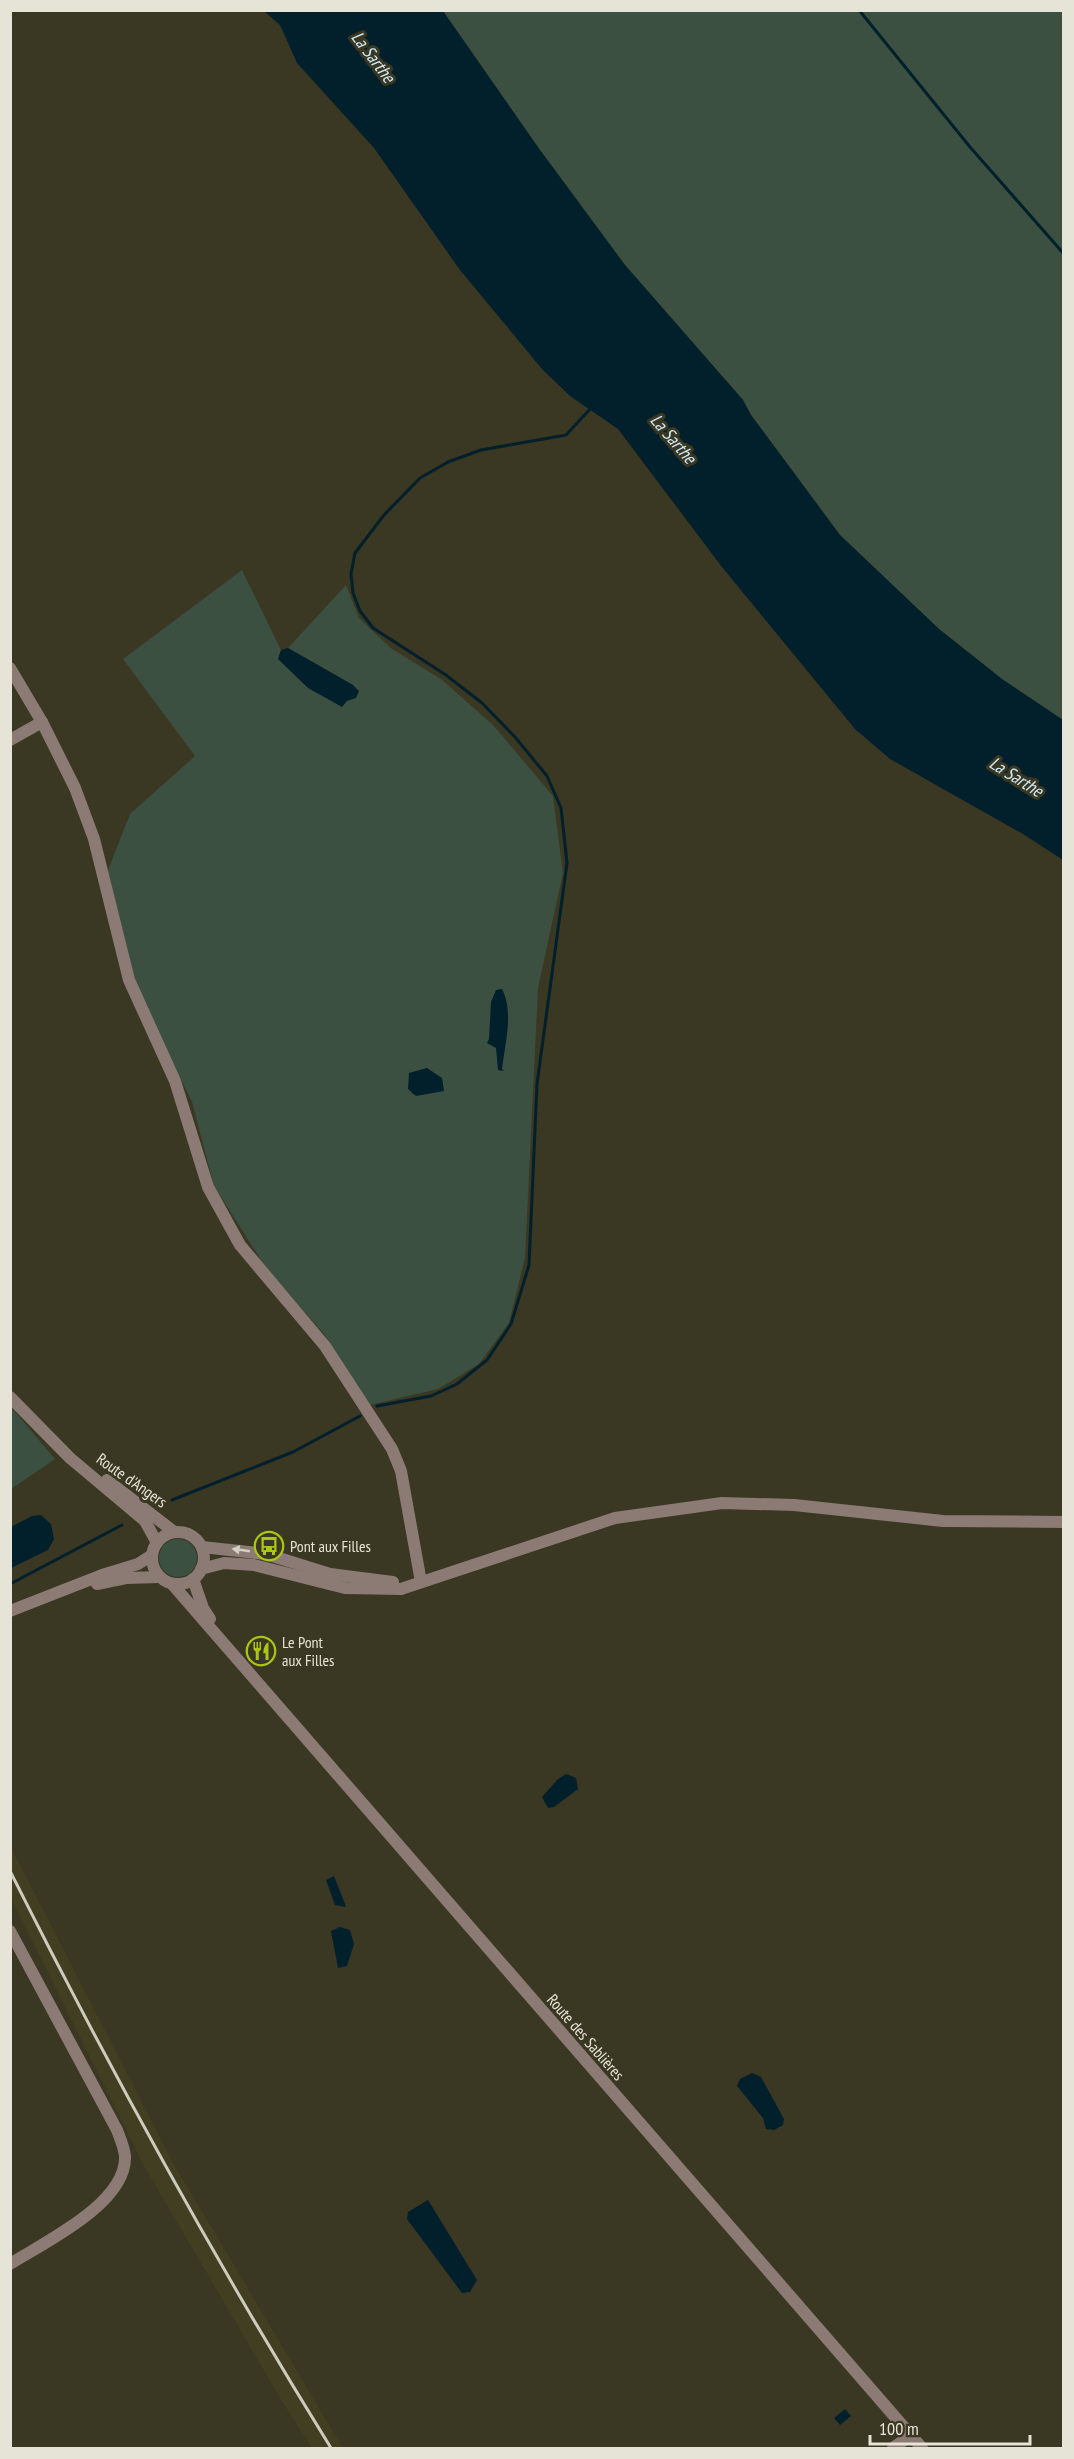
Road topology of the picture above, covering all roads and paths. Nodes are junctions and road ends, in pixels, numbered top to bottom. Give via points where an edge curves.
1 (10, 668) edge
2 (41, 720) junction
3 (10, 740) edge
4 (10, 1397) edge
5 (70, 1458) junction
6 (1064, 1522) edge
7 (173, 1531) junction
8 (157, 1542) junction
9 (202, 1547) junction
10 (152, 1555) junction
11 (197, 1574) junction
12 (160, 1577) junction
13 (421, 1582) junction
14 (173, 1585) junction
15 (66, 1589) junction
16 (10, 1611) edge
17 (227, 1645) junction
18 (10, 1931) edge
19 (10, 2264) edge
20 (910, 2436) junction
21 (892, 2448) edge
22 (922, 2448) edge

1 - 2 street
2 - 3 street
2 - 13 street via 75,788 94,839 129,980 175,1081 208,1187 240,1245 325,1346 392,1449 400,1470
4 - 5 street, Route d'Angers
5 - 7 street, Route d'Angers via 115,1485
5 - 8 street, Route d'Angers via 145,1521
6 - 13 street via 935,1521 794,1504 722,1503 615,1518
7 - 8 street
7 - 9 street via 190,1534
8 - 10 street
9 - 11 street via 204,1558
13 -> 9 street via 380,1582 330,1574 266,1554
10 - 12 street
10 - 15 street via 138,1564
11 - 13 street via 218,1563 254,1565 345,1588 401,1588
11 - 14 street via 185,1584
11 - 17 street, Route des Sablières via 203,1608
12 - 14 street
12 - 15 street via 126,1578
14 - 17 street, Route des Sablières
15 - 16 street
17 - 20 street, Route des Sablières
18 - 19 street via 117,2130 125,2157 119,2181 108,2197 80,2220
20 - 21 street
20 - 22 street, Route des Sablières

